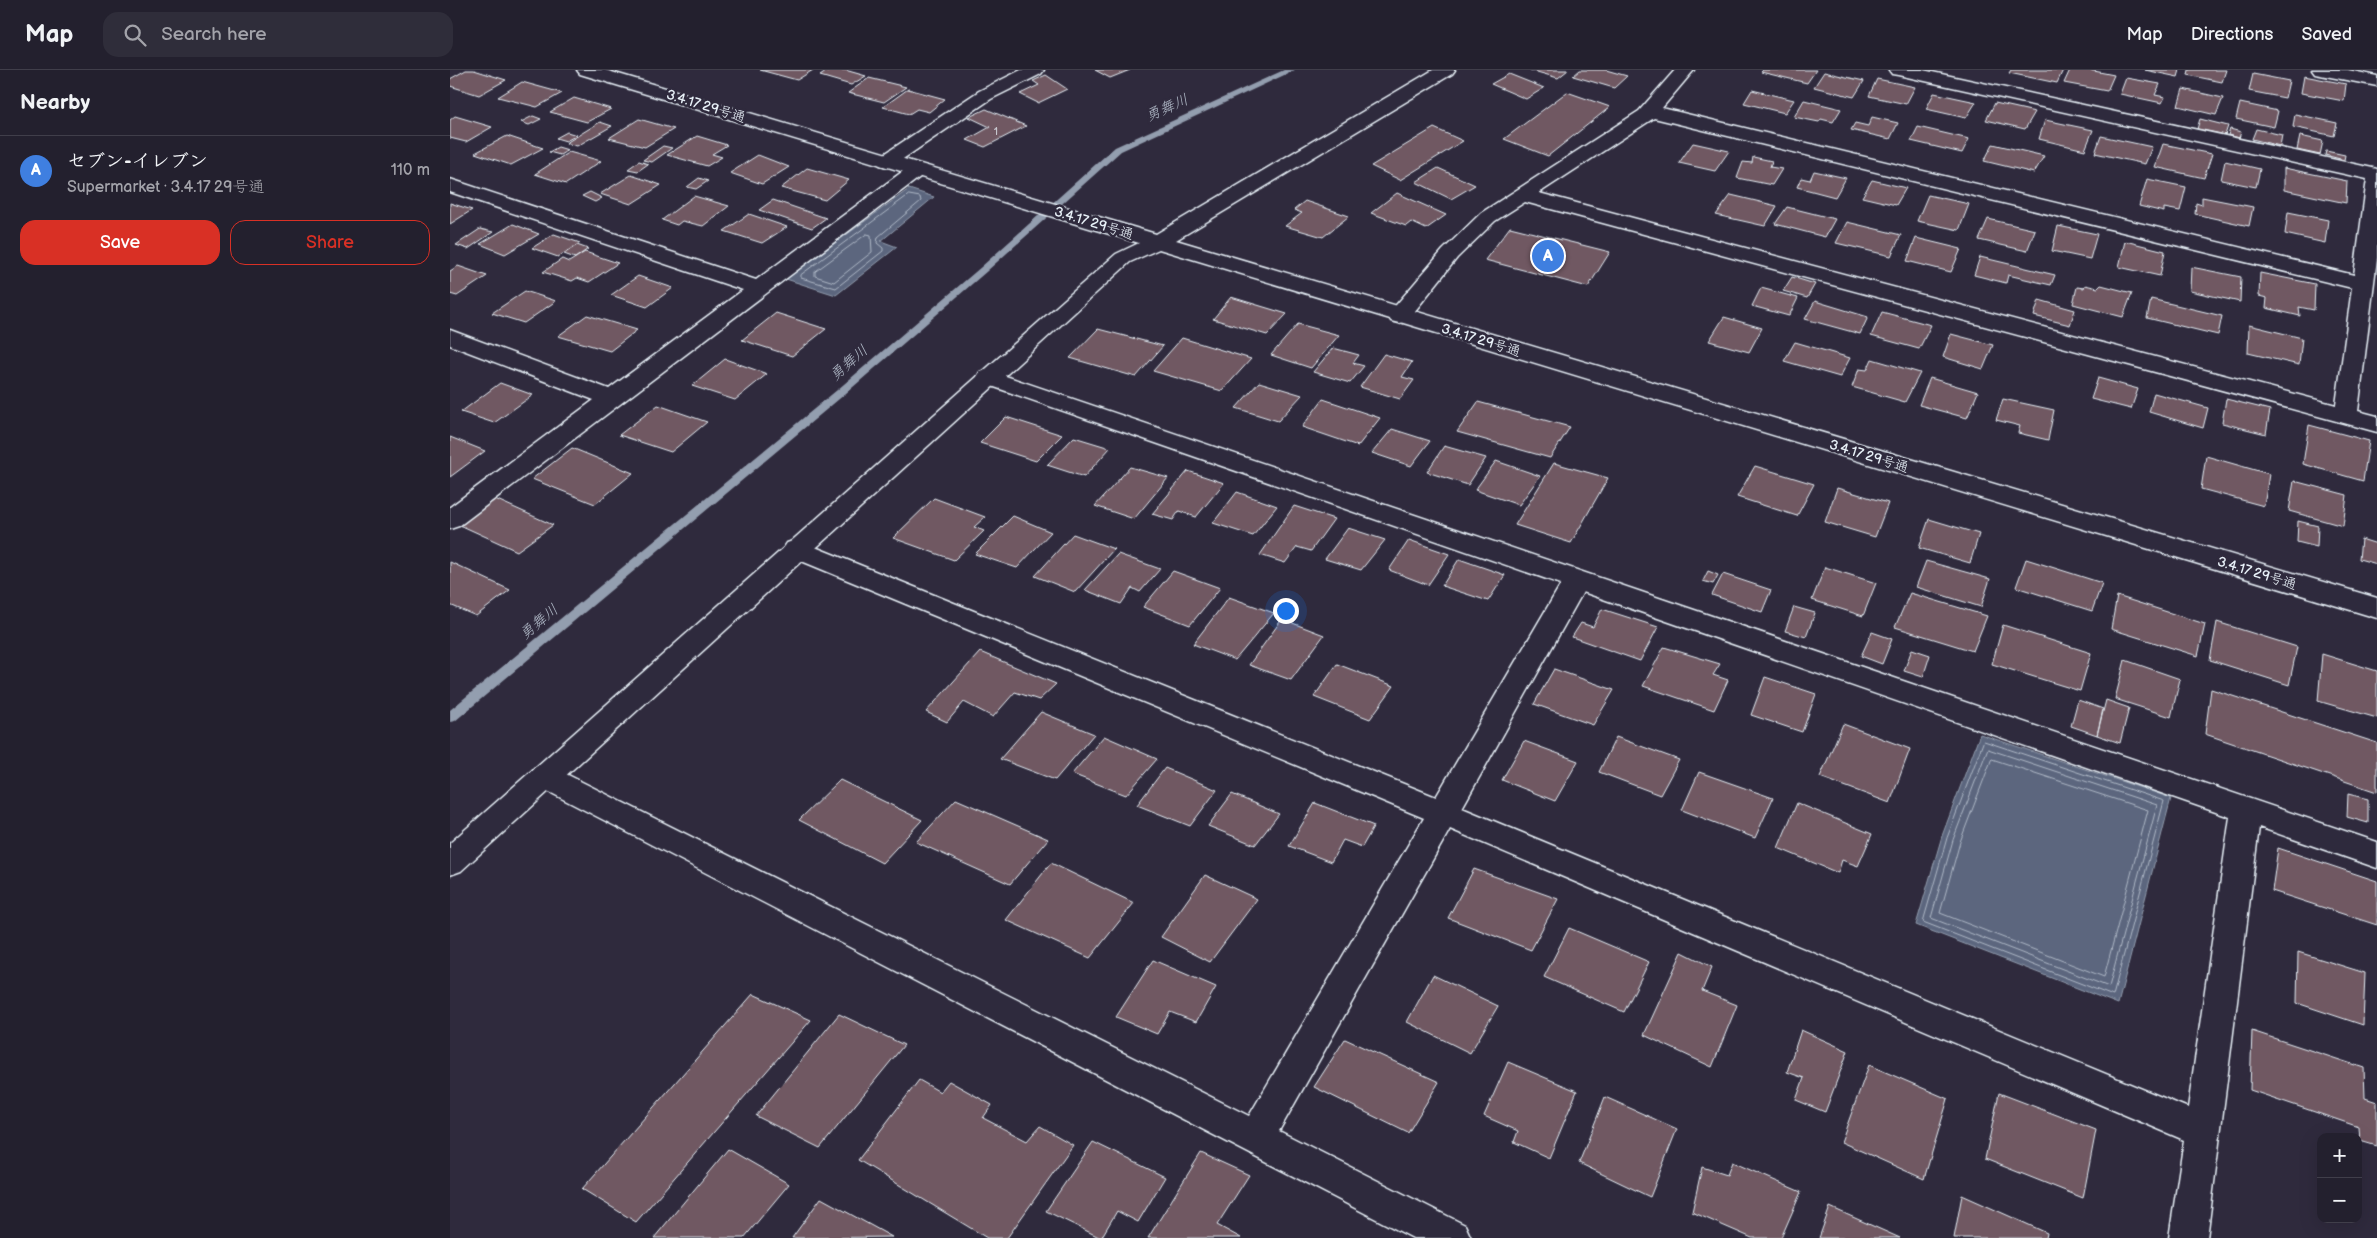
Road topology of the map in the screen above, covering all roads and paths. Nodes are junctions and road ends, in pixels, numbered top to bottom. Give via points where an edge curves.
1 (586, 70) edge
2 (1035, 70) edge
3 (1446, 70) edge
4 (1685, 70) edge
5 (1898, 70) edge
6 (2321, 70) edge
7 (2377, 81) edge
8 (1649, 111) junction
9 (887, 161) junction
10 (917, 170) junction
11 (2377, 176) edge
12 (450, 186) edge
13 (1523, 196) junction
14 (1156, 243) junction
15 (2363, 284) junction
16 (759, 288) junction
17 (1399, 316) junction
18 (450, 337) edge
19 (988, 377) junction
20 (612, 399) junction
21 (2346, 416) junction
22 (2377, 424) edge
23 (450, 520) edge
24 (796, 549) junction
25 (1577, 580) junction
26 (2377, 608) edge
27 (544, 776) junction
28 (2246, 810) junction
29 (1443, 813) junction
30 (2377, 855) edge
31 (450, 862) edge
32 (2203, 1131) junction
33 (1256, 1138) junction
34 (1452, 1238) edge
35 (2188, 1238) edge

1 - 9 street, 3.4.17 29号通
2 - 9 street via 985,95
3 - 14 street
4 - 8 street
5 - 11 street
6 - 7 street
8 - 13 street
8 - 15 street
9 - 10 street, 3.4.17 29号通
10 - 14 street, 3.4.17 29号通
10 - 16 street
11 - 15 street
12 - 16 street
13 - 17 street via 1488,218 1456,248
13 - 21 street
14 - 17 street, 3.4.17 29号通
14 - 19 street via 1123,258
15 - 21 street
16 - 20 street
17 - 26 street, 3.4.17 29号通
18 - 20 street
19 - 24 street
19 - 25 street
20 - 23 street
21 - 22 street
24 - 27 street
24 - 29 street
25 - 28 street
25 - 29 street
27 - 31 street
27 - 33 street
28 - 30 street
28 - 32 street
29 - 32 street
29 - 33 street
32 - 35 street
33 - 34 street

